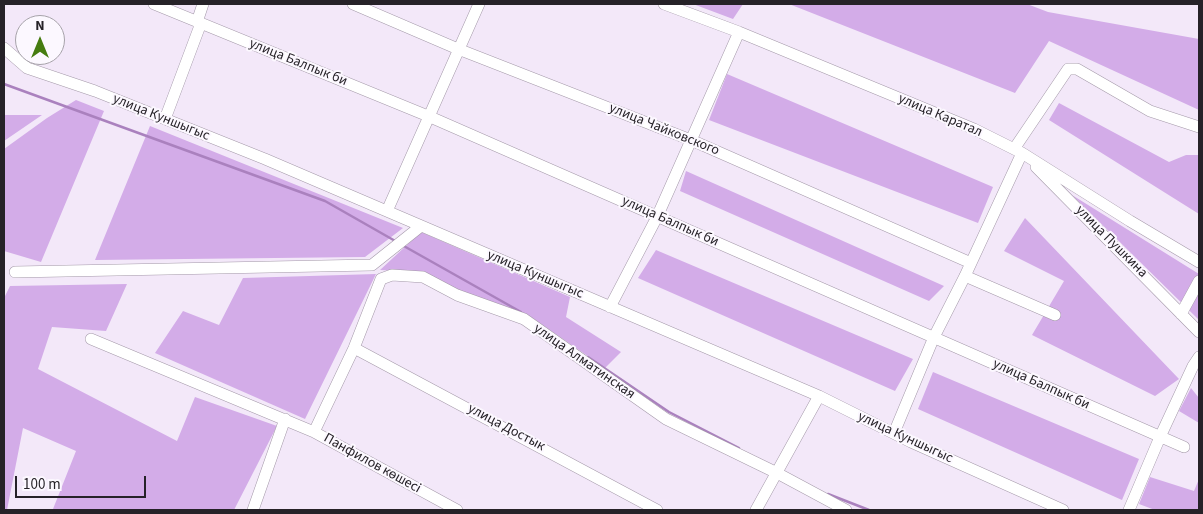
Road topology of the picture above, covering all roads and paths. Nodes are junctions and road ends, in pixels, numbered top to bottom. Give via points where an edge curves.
1 (154, 4) edge
2 (203, 4) edge
3 (353, 4) edge
4 (479, 4) edge
5 (664, 4) edge
6 (199, 22) junction
7 (739, 32) junction
8 (4, 48) edge
9 (458, 49) junction
10 (428, 116) junction
11 (165, 119) junction
12 (1199, 127) edge
13 (691, 140) junction
14 (1018, 151) junction
15 (387, 212) junction
16 (657, 216) junction
17 (421, 226) junction
18 (1199, 262) edge
19 (971, 263) junction
20 (15, 272) dead end
21 (965, 276) junction
22 (1199, 281) edge
23 (610, 307) junction
24 (1182, 314) junction
25 (1055, 315) dead end
26 (1199, 332) edge
27 (934, 337) junction
28 (91, 339) dead end
29 (354, 348) junction
30 (1199, 357) edge
31 (819, 396) junction
32 (285, 420) junction
33 (314, 432) junction
34 (894, 434) junction
35 (1160, 437) junction
36 (1184, 447) dead end
37 (777, 473) junction
38 (253, 510) edge
39 (457, 510) edge
40 (657, 510) edge
41 (756, 510) edge
42 (846, 510) edge
43 (1063, 510) edge
44 (1129, 510) edge

1 - 6 street, улица Балпык би
2 - 6 street
3 - 9 street, улица Чайковского
4 - 9 street
5 - 7 street, улица Каратал
6 - 10 street, улица Балпык би
6 - 11 street
7 - 13 street
7 - 14 street, улица Каратал
8 - 11 street, улица Куншыгыс via 27,68
9 - 10 street
9 - 13 street, улица Чайковского
10 - 15 street
10 - 16 street, улица Балпык би
11 - 15 street, улица Куншыгыс
12 - 14 street via 1150,111 1077,69 1068,69
13 - 16 street
13 - 19 street, улица Чайковского
14 - 18 street, улица Каратал
14 - 19 street
14 - 24 street, улица Пушкина
15 - 17 street, улица Куншыгыс
16 - 23 street
16 - 27 street, улица Балпык би
17 - 20 street via 372,265
17 - 23 street, улица Куншыгыс
19 - 21 street
21 - 25 street
21 - 27 street
22 - 24 street
23 - 31 street, улица Куншыгыс
24 - 26 street, улица Пушкина
27 - 34 street
27 - 35 street, улица Балпык би
28 - 32 street, Панфилов көшесі
29 - 33 street
29 - 37 street, улица Алматинская via 381,278 392,275 423,277 457,295 524,319 666,419
29 - 40 street, улица Достык
30 - 35 street
31 - 34 street, улица Куншыгыс
31 - 37 street
32 - 33 street, Панфилов көшесі
32 - 38 street
33 - 39 street, Панфилов көшесі
34 - 43 street, улица Куншыгыс
35 - 36 street, улица Балпык би
35 - 44 street
37 - 41 street
37 - 42 street, улица Алматинская

